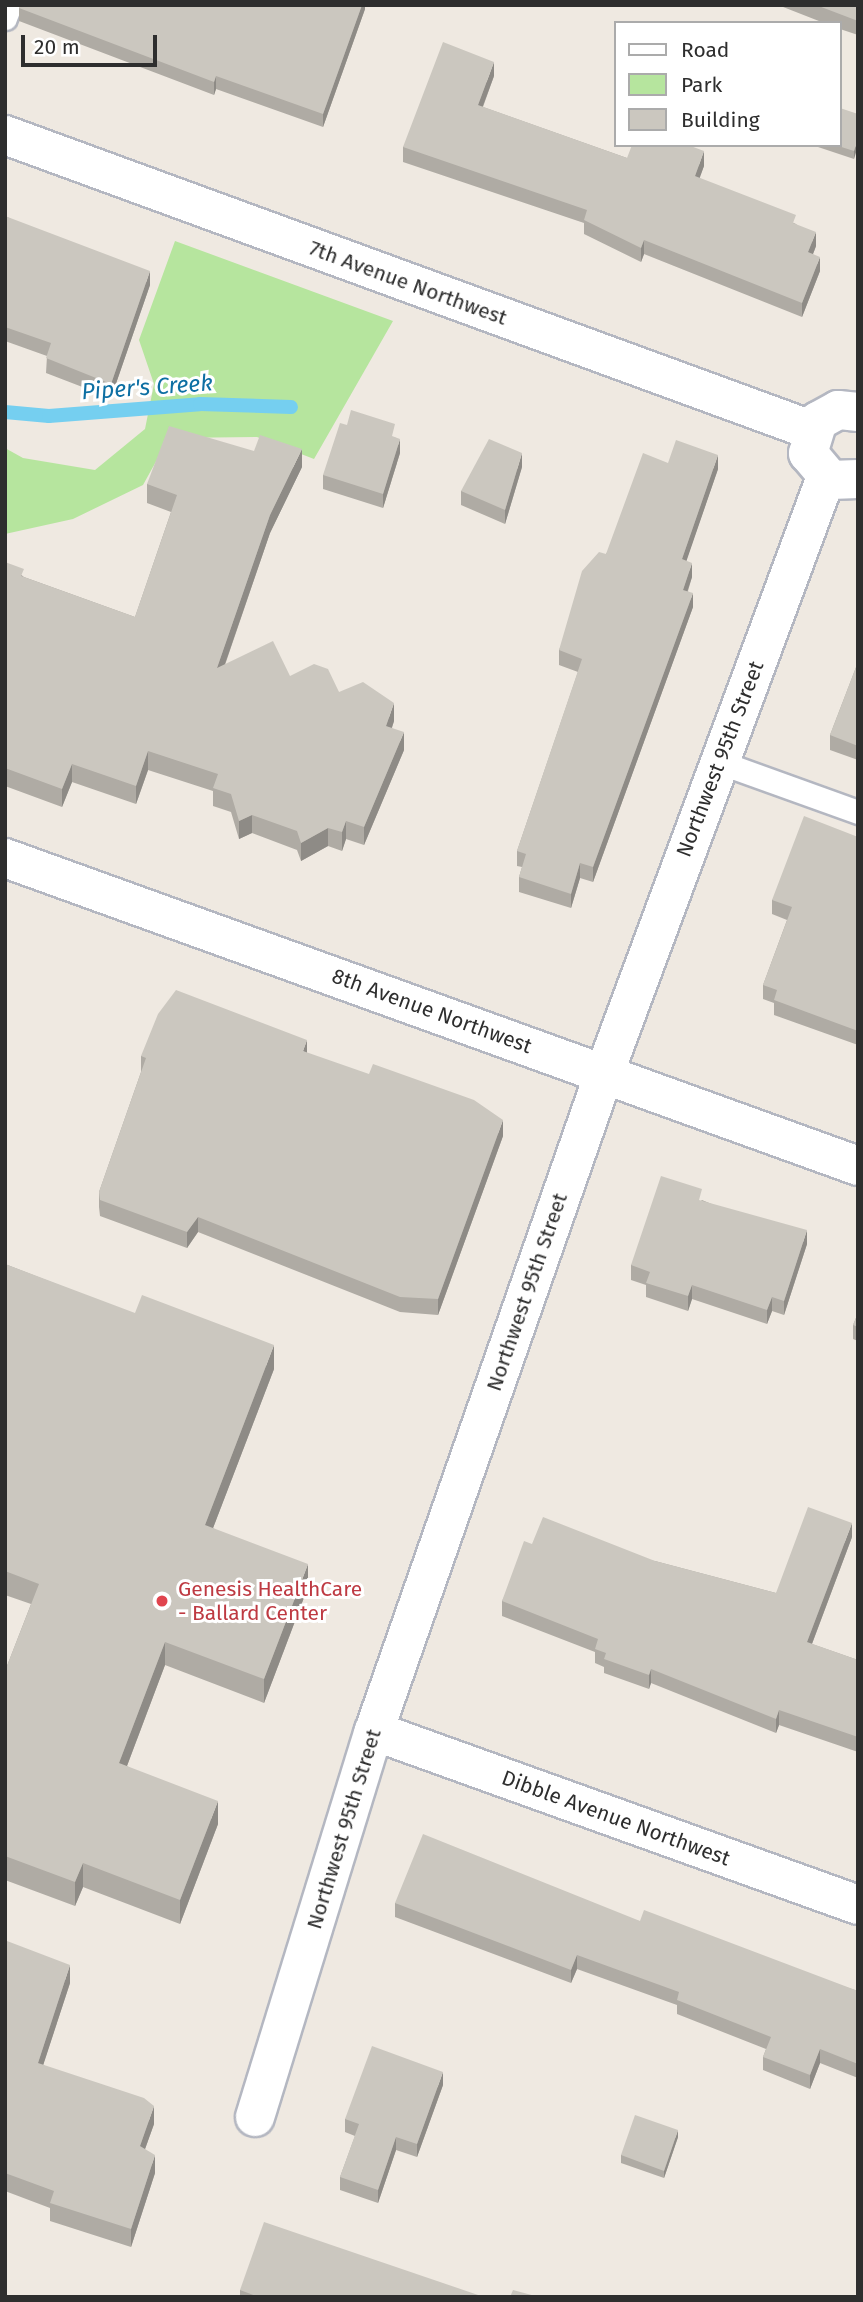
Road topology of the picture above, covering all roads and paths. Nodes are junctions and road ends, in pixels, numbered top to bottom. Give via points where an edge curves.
1 (10, 5) edge
2 (5, 18) edge
3 (5, 135) edge
4 (856, 407) edge
5 (811, 430) junction
6 (842, 478) edge
7 (719, 762) junction
8 (858, 812) edge
9 (5, 858) edge
10 (604, 1073) junction
11 (858, 1166) edge
12 (374, 1731) junction
13 (858, 1905) edge
14 (256, 2116) dead end

1 - 2 lane
3 - 5 street, 7th Avenue Northwest
4 - 5 street via 827,414
5 - 6 street via 808,453
6 - 7 street, Northwest 95th Street
7 - 8 lane
7 - 10 street, Northwest 95th Street
9 - 10 street, 8th Avenue Northwest
10 - 11 street, 8th Avenue Northwest
10 - 12 street, Northwest 95th Street
12 - 13 street, Dibble Avenue Northwest
12 - 14 street, Northwest 95th Street

